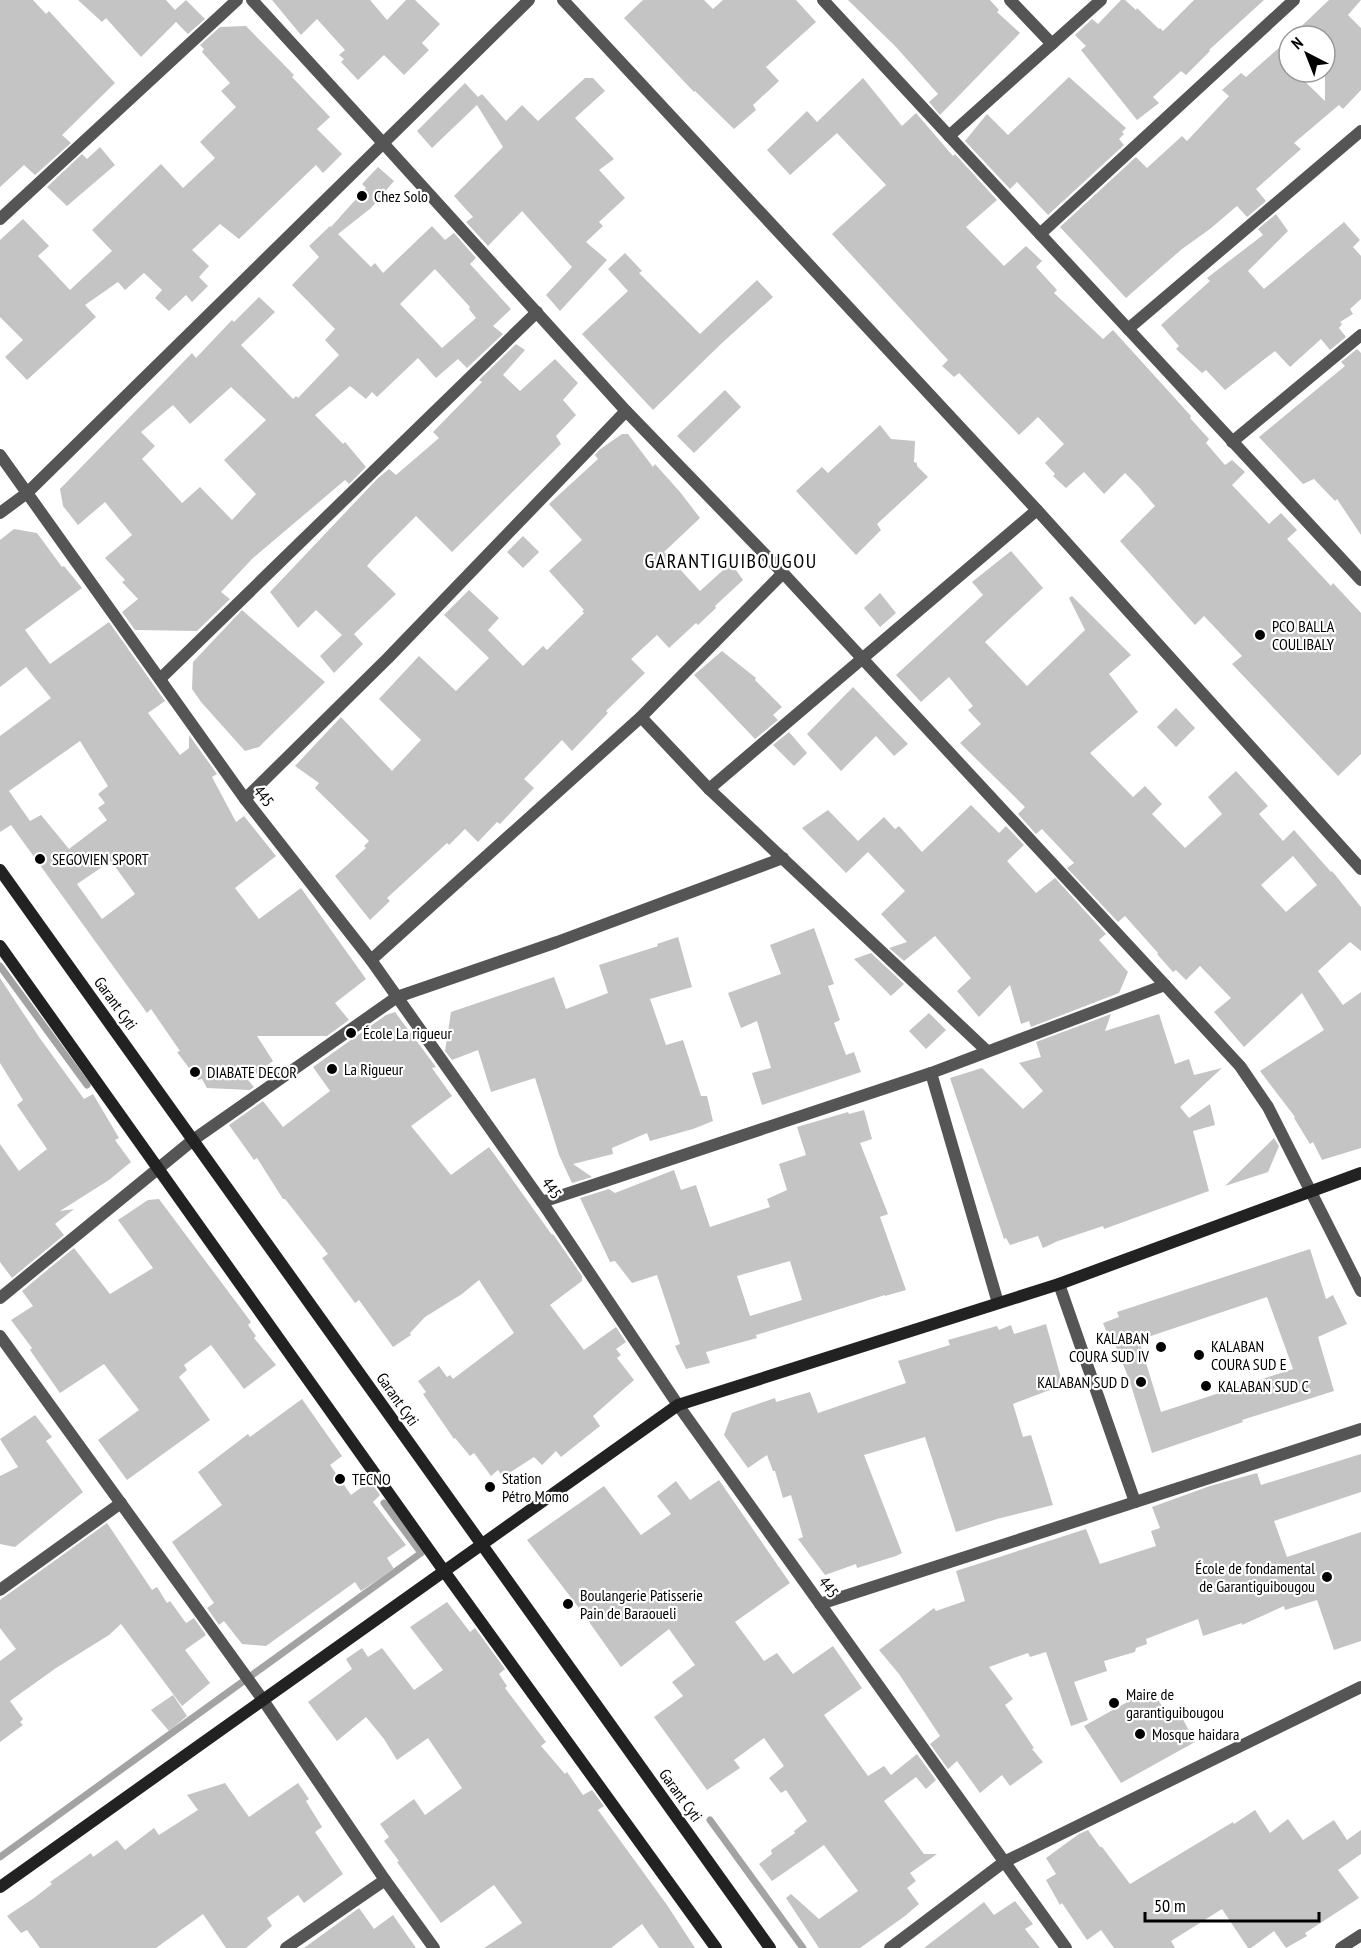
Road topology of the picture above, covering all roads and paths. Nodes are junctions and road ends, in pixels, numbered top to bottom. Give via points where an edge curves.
1 (237, 0) edge
2 (252, 0) edge
3 (528, 0) edge
4 (563, 0) edge
5 (823, 0) edge
6 (1010, 0) edge
7 (1101, 0) edge
8 (1294, 0) edge
9 (1052, 44) junction
10 (1361, 131) edge
11 (949, 136) junction
12 (383, 143) junction
13 (0, 219) edge
14 (1040, 234) junction
15 (537, 312) junction
16 (1128, 329) junction
17 (1361, 335) edge
18 (626, 411) junction
19 (1232, 441) junction
20 (0, 455) edge
21 (27, 493) junction
22 (1037, 510) junction
23 (0, 513) edge
24 (783, 573) junction
25 (1361, 580) edge
26 (863, 659) junction
27 (160, 679) junction
28 (641, 717) junction
29 (709, 789) junction
30 (246, 799) junction
31 (783, 858) junction
32 (1361, 869) edge
33 (0, 870) edge
34 (0, 946) edge
35 (371, 960) junction
36 (1166, 985) junction
37 (397, 997) junction
38 (987, 1051) junction
39 (931, 1073) junction
40 (194, 1140) junction
41 (159, 1168) junction
42 (1361, 1173) edge
43 (1311, 1191) junction
44 (542, 1202) junction
45 (1059, 1284) junction
46 (1361, 1291) edge
47 (0, 1298) edge
48 (998, 1303) junction
49 (0, 1336) edge
50 (678, 1405) junction
51 (1361, 1429) edge
52 (1135, 1502) junction
53 (121, 1503) junction
54 (482, 1545) junction
55 (444, 1571) junction
56 (0, 1590) edge
57 (820, 1604) junction
58 (1361, 1687) edge
59 (263, 1700) junction
60 (1004, 1862) junction
61 (385, 1880) junction
62 (0, 1887) edge
63 (1361, 1935) edge
64 (286, 1948) edge
65 (434, 1948) edge
66 (716, 1948) edge
67 (770, 1948) edge
68 (890, 1948) edge
69 (1066, 1948) edge
70 (1341, 1948) edge

1 - 13 street
2 - 12 street
3 - 12 street
4 - 22 street
5 - 11 street
6 - 9 street
7 - 9 street
8 - 14 street
9 - 11 street
10 - 16 street
11 - 14 street
12 - 15 street
12 - 21 street
14 - 16 street
15 - 18 street
15 - 27 street
16 - 19 street
17 - 19 street
18 - 24 street
18 - 30 street
19 - 25 street
20 - 21 street, 445
21 - 23 street
21 - 27 street, 445
22 - 26 street
22 - 32 street
24 - 26 street
24 - 28 street
26 - 29 street
26 - 36 street
27 - 30 street, 445
28 - 29 street
28 - 35 street
29 - 31 street
30 - 35 street, 445
31 - 37 street
31 - 38 street
33 - 40 main road, Garant Cyti
34 - 41 main road
35 - 37 street, 445
36 - 38 street
36 - 43 street via 1240,1066 1268,1107
37 - 40 street
37 - 44 street, 445
38 - 39 street
39 - 44 street
39 - 48 street
40 - 41 street
40 - 54 main road, Garant Cyti
41 - 47 street
41 - 55 main road
42 - 43 main road
43 - 45 main road
43 - 46 street
44 - 50 street, 445
45 - 48 main road
45 - 52 street
48 - 50 main road
49 - 53 street
50 - 54 main road
50 - 57 street, 445
51 - 52 street
52 - 57 street
53 - 56 street
53 - 59 street
54 - 55 main road
54 - 67 main road, Garant Cyti
55 - 59 main road
55 - 66 main road
57 - 60 street, 445
58 - 60 street
59 - 61 street
59 - 62 main road
60 - 68 street
60 - 69 street, 445
61 - 64 street
61 - 65 street
63 - 70 street

